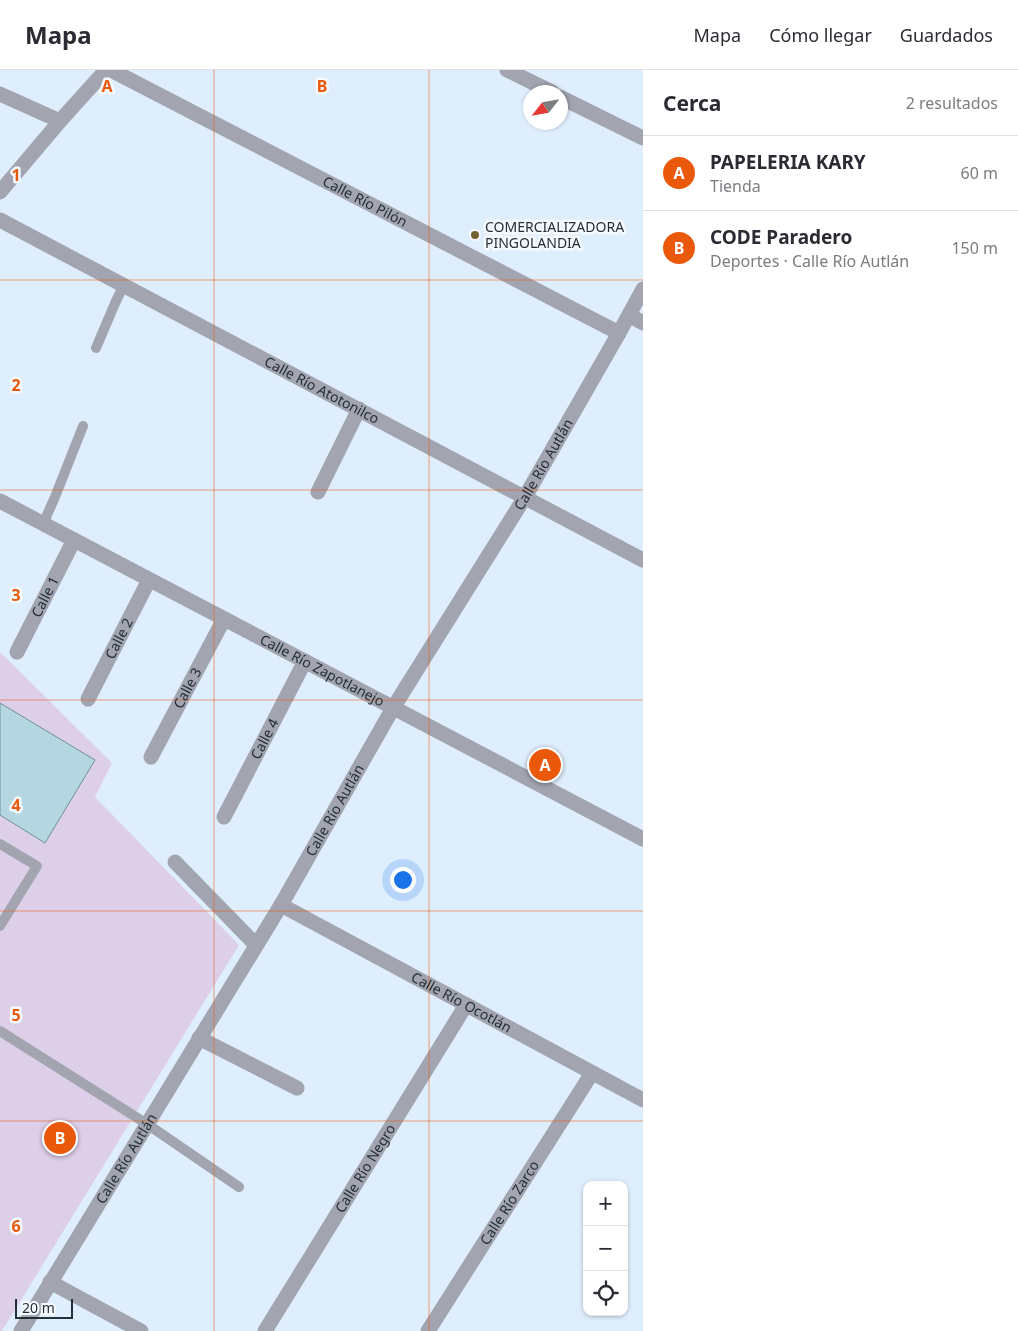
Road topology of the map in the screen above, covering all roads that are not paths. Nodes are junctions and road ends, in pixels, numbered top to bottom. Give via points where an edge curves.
1 (106, 70) edge
2 (111, 70) edge
3 (507, 70) edge
4 (538, 85) edge
5 (0, 94) edge
6 (568, 101) edge
7 (60, 121) junction
8 (643, 138) edge
9 (0, 192) edge
10 (0, 220) edge
11 (124, 286) junction
12 (643, 289) edge
13 (629, 315) junction
14 (643, 323) edge
15 (619, 333) junction
16 (96, 348) dead end
17 (359, 409) junction
18 (83, 426) dead end
19 (318, 492) dead end
20 (525, 497) junction
21 (0, 501) edge
22 (43, 524) junction
23 (74, 540) junction
24 (643, 560) edge
25 (149, 580) junction
26 (224, 619) junction
27 (17, 652) dead end
28 (305, 661) junction
29 (88, 699) dead end
30 (393, 708) junction
31 (151, 758) dead end
32 (224, 817) dead end
33 (643, 839) edge
34 (0, 844) edge
35 (175, 862) dead end
36 (281, 905) junction
37 (0, 926) edge
38 (256, 945) junction
39 (466, 1005) junction
40 (0, 1031) edge
41 (199, 1038) junction
42 (592, 1073) junction
43 (297, 1088) dead end
44 (643, 1100) edge
45 (147, 1124) junction
46 (239, 1187) dead end
47 (50, 1282) junction
48 (21, 1331) edge
49 (141, 1331) edge
50 (265, 1331) edge
51 (428, 1331) edge

1 - 7 street
2 - 15 street, Calle Río Pilón
3 - 4 street
5 - 7 street
6 - 8 street
7 - 9 street
10 - 11 street, Calle Río Atotonilco
11 - 16 lane
11 - 17 street, Calle Río Atotonilco
12 - 13 street, Calle Río Autlán
13 - 14 street
13 - 15 street, Calle Río Autlán
15 - 20 street, Calle Río Autlán
17 - 19 street
17 - 20 street, Calle Río Atotonilco
18 - 22 lane
20 - 24 street, Calle Río Atotonilco
20 - 30 street, Calle Río Autlán
21 - 22 street, Calle Río Zapotlanejo
22 - 23 street, Calle Río Zapotlanejo
23 - 25 street, Calle Río Zapotlanejo
23 - 27 street, Calle 1
25 - 26 street, Calle Río Zapotlanejo
25 - 29 street, Calle 2
26 - 28 street, Calle Río Zapotlanejo
26 - 31 street, Calle 3
28 - 30 street, Calle Río Zapotlanejo
28 - 32 street, Calle 4
30 - 33 street, Calle Río Zapotlanejo
30 - 36 street, Calle Río Autlán
34 - 37 lane via 38,866
35 - 38 street
36 - 38 street, Calle Río Autlán
36 - 39 street, Calle Río Ocotlán
38 - 41 street, Calle Río Autlán
39 - 42 street, Calle Río Ocotlán
39 - 50 street, Calle Río Negro
40 - 45 lane
41 - 43 street
41 - 45 street, Calle Río Autlán
42 - 44 street, Calle Río Ocotlán
42 - 51 street, Calle Río Zarco
45 - 46 lane
45 - 47 street, Calle Río Autlán
47 - 48 street, Calle Río Autlán
47 - 49 street

